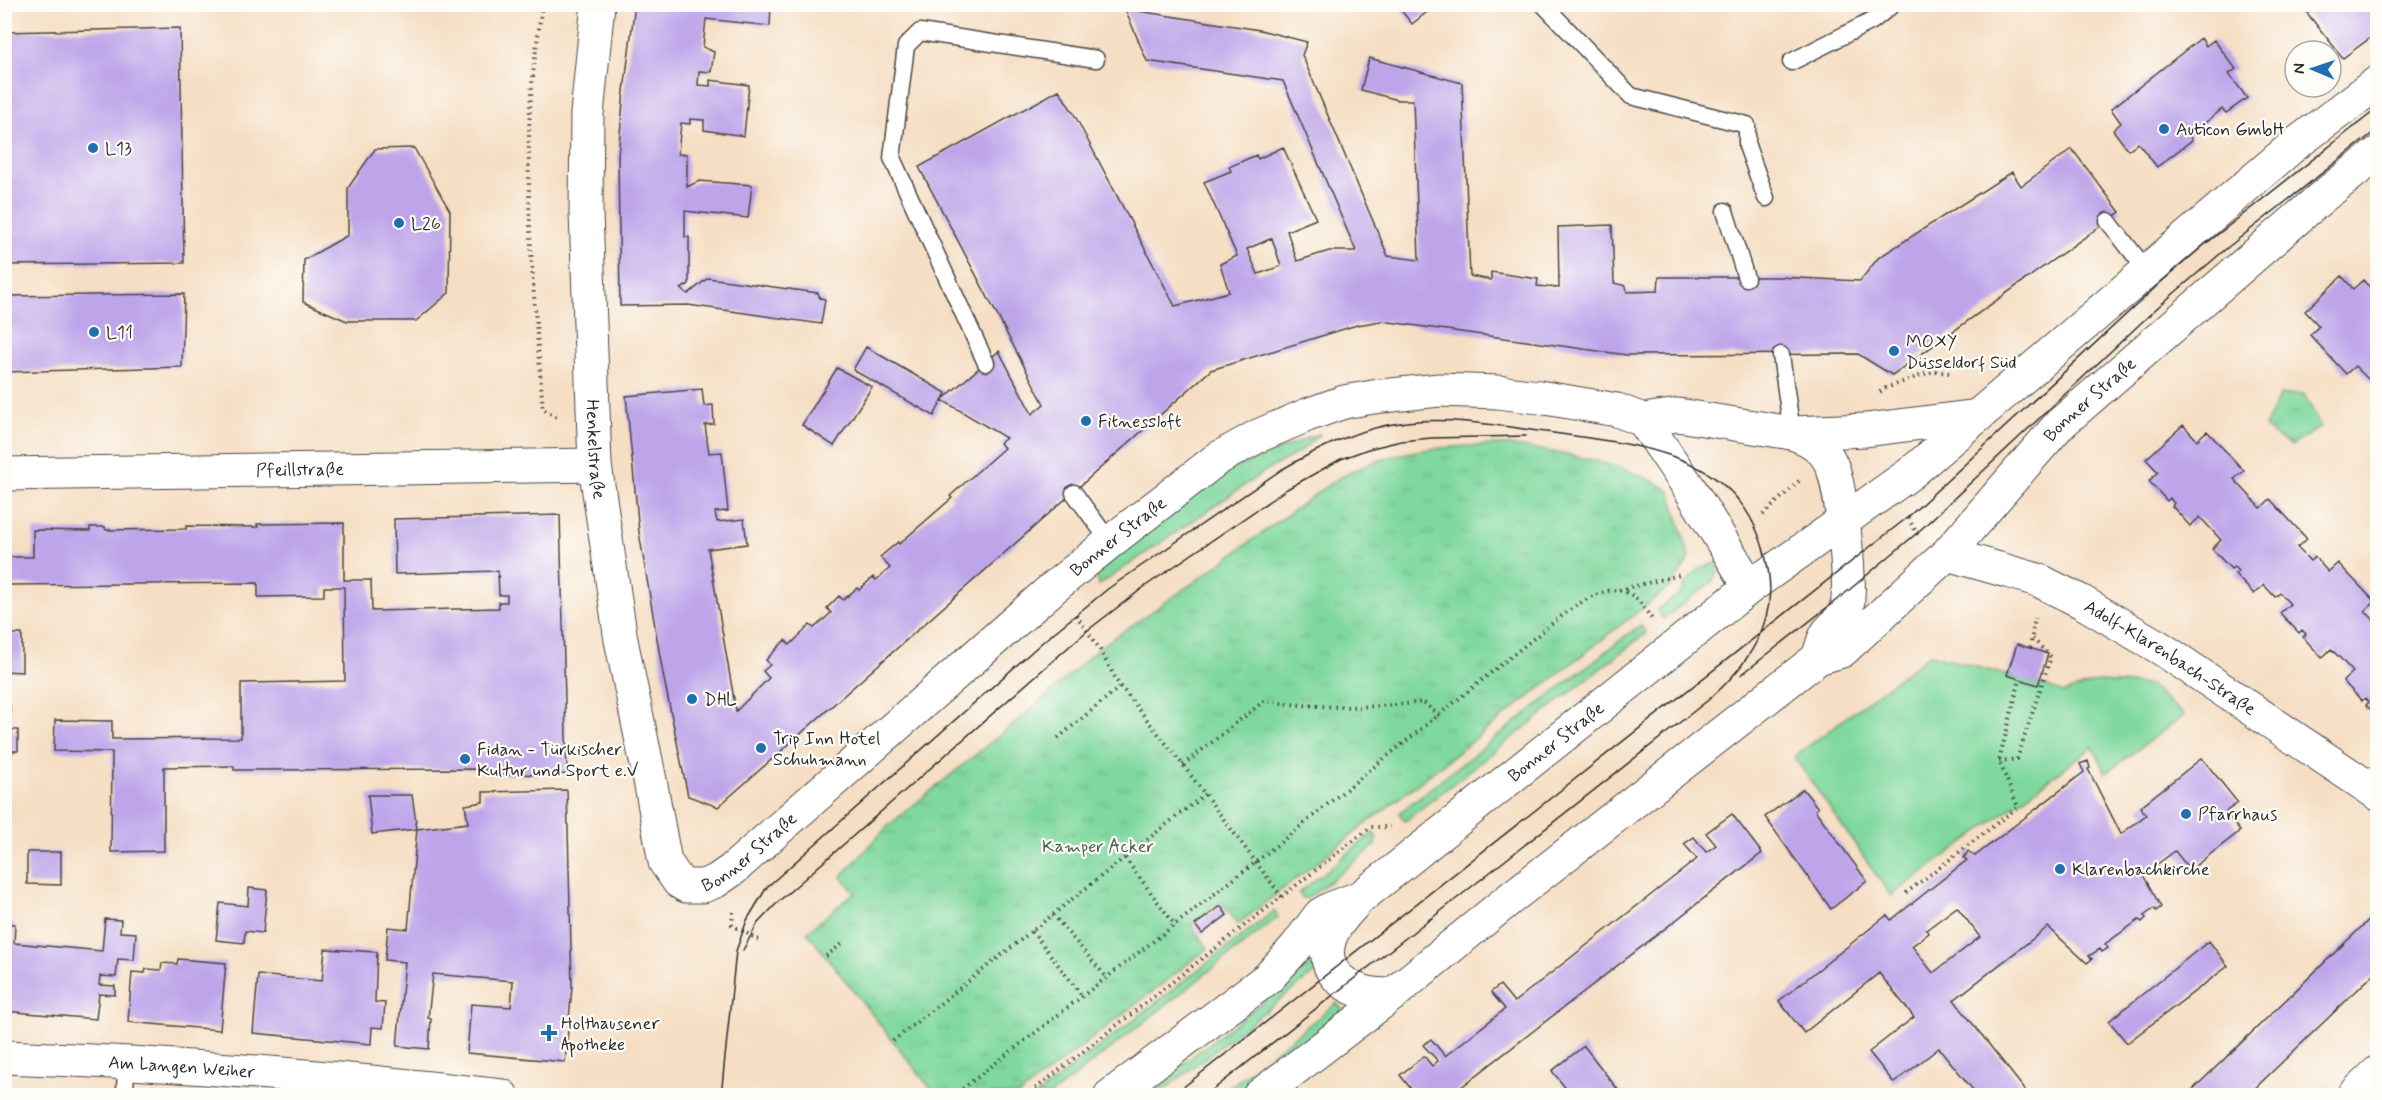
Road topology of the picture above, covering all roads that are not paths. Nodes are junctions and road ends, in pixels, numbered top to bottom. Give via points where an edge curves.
1 (598, 4) edge
2 (1543, 4) edge
3 (1893, 4) edge
4 (1096, 59) dead end
5 (1791, 62) dead end
6 (2378, 82) edge
7 (2378, 153) edge
8 (1766, 198) dead end
9 (1725, 211) dead end
10 (2108, 221) dead end
11 (2147, 271) junction
12 (1746, 278) dead end
13 (1781, 355) dead end
14 (986, 363) dead end
15 (1978, 416) junction
16 (1643, 420) junction
17 (1792, 434) junction
18 (596, 465) junction
19 (4, 474) edge
20 (1074, 493) dead end
21 (1843, 521) junction
22 (1110, 542) junction
23 (1933, 546) junction
24 (1750, 587) junction
25 (1818, 658) junction
26 (2378, 794) edge
27 (679, 882) joint
28 (1361, 897) junction
29 (1393, 994) junction
30 (4, 1056) edge
31 (126, 1061) junction
32 (2378, 1072) edge
33 (1278, 1090) edge
34 (125, 1095) edge
35 (502, 1095) edge
36 (1110, 1095) edge
37 (2353, 1095) edge

1 - 18 street, Henkelstraße via 587,114 586,201
2 - 8 lane via 1631,96 1747,125 1747,146
3 - 5 lane via 1872,21
4 - 14 lane via 920,32 906,46 892,158
6 - 11 street, Bonner Straße via 2294,146
7 - 23 street, Bonner Straße via 2059,425
9 - 12 lane
10 - 11 lane
11 - 15 street, Bonner Straße
13 - 17 lane
15 - 17 street, Bonner Straße via 1866,430
15 - 21 street, Bonner Straße via 1891,489
16 - 17 street, Bonner Straße via 1678,416
16 - 22 street, Bonner Straße via 1617,410 1498,392 1438,390 1344,402 1258,436 1217,459
16 - 24 street
17 - 21 street, Bonner Straße via 1817,444 1831,464
18 - 19 street, Pfeillstraße
18 - 27 street, Henkelstraße via 621,640 662,850
20 - 22 lane
21 - 24 street, Bonner Straße
21 - 25 street, Bonner Straße via 1848,602 1844,615 1827,633
22 - 27 street, Bonner Straße via 732,870 703,886
23 - 25 street, Bonner Straße via 1842,651
23 - 26 street, Adolf-Klarenbach-Straße via 2038,580 2082,602 2162,649
24 - 28 street, Bonner Straße
25 - 29 street, Bonner Straße
28 - 29 street via 1331,935 1332,970 1356,990 1377,996
28 - 36 street, Bonner Straße via 1325,912 1268,978
29 - 33 street, Bonner Straße
30 - 31 street, Am Langen Weiher
31 - 34 lane
31 - 35 street, Am Langen Weiher
32 - 37 street

